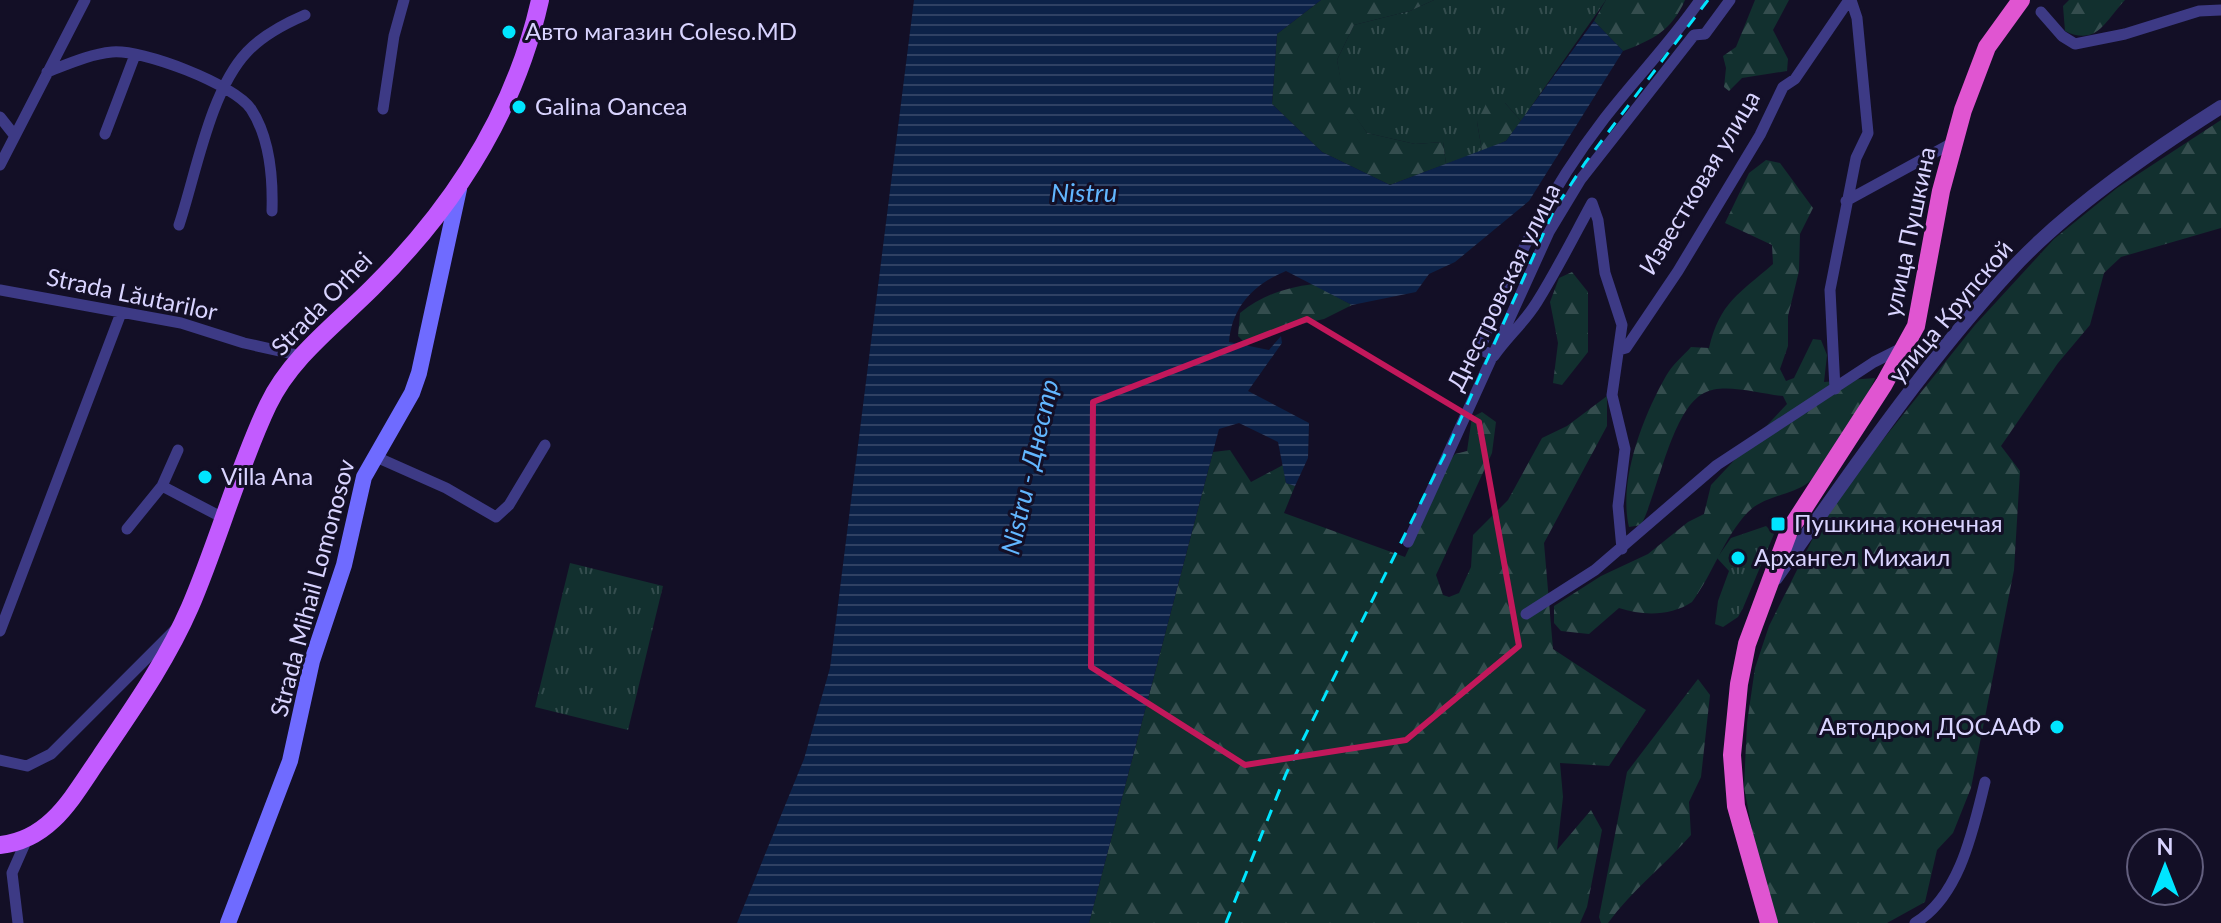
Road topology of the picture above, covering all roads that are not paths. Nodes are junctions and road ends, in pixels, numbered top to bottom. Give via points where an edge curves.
1 (85, 0) edge
2 (404, 0) edge
3 (540, 0) edge
4 (1700, 0) edge
5 (1730, 0) edge
6 (1850, 0) edge
7 (2021, 0) edge
8 (2221, 10) edge
9 (2041, 12) dead end
10 (305, 15) dead end
11 (135, 55) junction
12 (47, 72) junction
13 (223, 87) junction
14 (2221, 107) edge
15 (383, 109) dead end
16 (0, 117) edge
17 (105, 134) dead end
18 (15, 136) junction
19 (1954, 142) junction
20 (0, 165) edge
21 (461, 182) junction
22 (1846, 201) junction
23 (272, 211) dead end
24 (179, 225) dead end
25 (0, 290) edge
26 (121, 313) junction
27 (1906, 346) junction
28 (1619, 350) junction
29 (302, 356) junction
30 (1494, 356) junction
31 (1835, 389) junction
32 (545, 445) dead end
33 (178, 450) dead end
34 (374, 456) junction
35 (162, 486) junction
36 (225, 519) junction
37 (127, 529) dead end
38 (1408, 542) dead end
39 (1622, 549) junction
40 (1764, 594) junction
41 (1526, 614) dead end
42 (182, 624) junction
43 (0, 631) edge
44 (0, 760) edge
45 (1985, 782) dead end
46 (27, 839) junction
47 (0, 845) edge
48 (18, 923) edge
49 (228, 923) edge
50 (1769, 923) edge
51 (1915, 923) edge

1 - 12 street
2 - 15 street
3 - 21 main road, Strada Mihail Lomonosov via 511,97
4 - 30 street via 1604,119 1520,249 1480,349
5 - 30 street, Днестровская улица via 1705,34 1694,35 1581,179 1526,279
6 - 22 street via 1857,18 1868,133
6 - 28 street, Известковая улица via 1795,79 1783,87 1678,271 1626,348
7 - 19 highway, улица Пушкина via 1987,47
8 - 9 street via 2199,11 2075,44
10 - 13 street via 277,28 247,52
11 - 12 street via 99,54
11 - 13 street
11 - 17 street
12 - 18 street
13 - 23 street via 250,107 262,131
13 - 24 street
14 - 40 street, улица Крупской via 2099,194 2011,269 1884,426
16 - 18 street
18 - 20 street
19 - 22 street
19 - 27 highway, улица Пушкина via 1920,315
21 - 29 main road, Strada Orhei via 396,264
21 - 34 main road, Strada Mihail Lomonosov via 419,373
22 - 31 street via 1830,290
25 - 26 street, Strada Lăutarilor
26 - 29 street, Strada Lăutarilor via 181,323
26 - 43 street
27 - 31 street
27 - 40 highway, улица Пушкина via 1794,523
28 - 30 street, Известковая улица via 1622,325 1605,273 1592,203 1537,303
28 - 39 street, Известковая улица via 1612,395 1625,449 1618,506
29 - 36 main road, Strada Orhei via 267,408
30 - 38 street, Днестровская улица
31 - 39 street via 1717,465
32 - 34 street via 496,517
33 - 35 street
34 - 49 main road, Strada Mihail Lomonosov via 312,661 290,761
35 - 36 street
35 - 37 street
36 - 42 main road, Strada Orhei
39 - 41 street
40 - 50 highway, улица Пушкина via 1739,684 1732,755 1736,806
42 - 44 street, Strada Orhei via 51,754 27,766
42 - 46 main road, Strada Orhei via 139,702 66,807
45 - 51 street via 1948,889
46 - 47 main road, Strada Orhei
46 - 48 street via 12,873

